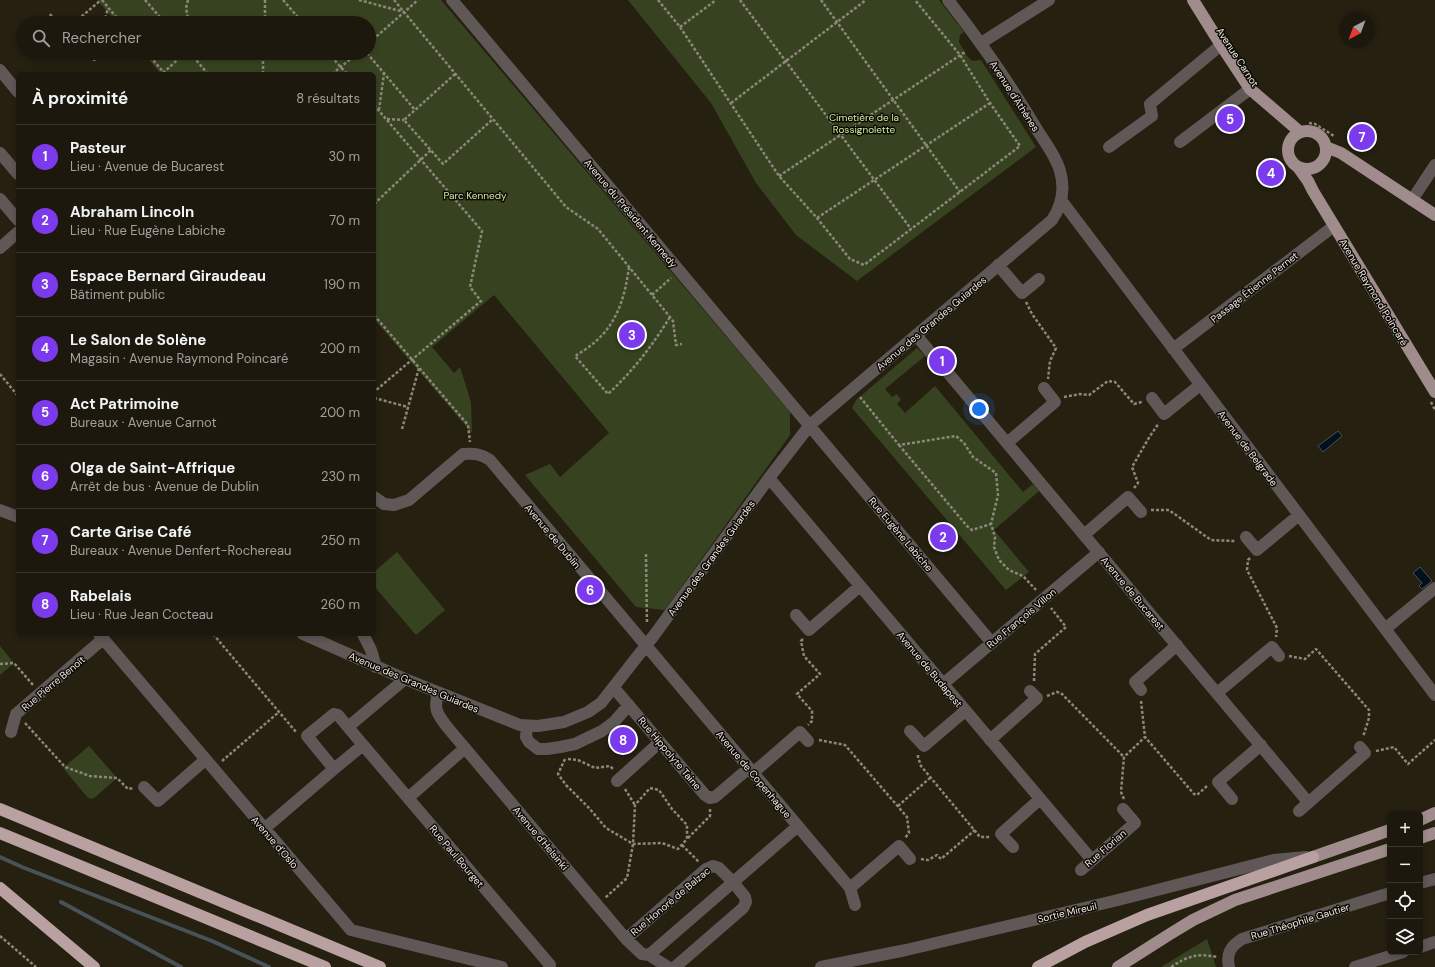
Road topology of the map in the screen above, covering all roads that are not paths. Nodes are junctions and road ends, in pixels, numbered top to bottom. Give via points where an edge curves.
1 (452, 0) edge
2 (948, 0) edge
3 (1049, 0) edge
4 (1193, 0) edge
5 (981, 43) junction
6 (1221, 45) junction
7 (0, 70) edge
8 (1250, 89) junction
9 (16, 90) edge
10 (1274, 111) junction
11 (1303, 128) junction
12 (1290, 141) junction
13 (1180, 142) dead end
14 (1109, 147) dead end
15 (1326, 147) junction
16 (0, 153) edge
17 (1320, 163) junction
18 (1358, 165) junction
19 (1435, 165) edge
20 (1298, 167) junction
21 (16, 172) edge
22 (1313, 191) junction
23 (0, 198) edge
24 (1061, 200) junction
25 (1412, 200) junction
26 (1435, 215) edge
27 (16, 218) edge
28 (1334, 226) junction
29 (16, 234) edge
30 (0, 248) edge
31 (998, 265) junction
32 (1039, 279) dead end
33 (916, 335) junction
34 (1173, 349) junction
35 (930, 352) tunnel mouth
36 (949, 374) tunnel mouth
37 (1200, 385) junction
38 (1044, 388) road end
39 (1435, 392) edge
40 (1152, 398) road end
41 (810, 425) junction
42 (1007, 443) junction
43 (769, 478) junction
44 (376, 498) edge
45 (0, 510) edge
46 (1141, 512) road end
47 (1299, 515) junction
48 (16, 516) edge
49 (1084, 535) junction
50 (1246, 537) road end
51 (1099, 552) junction
52 (860, 586) junction
53 (1435, 588) edge
54 (796, 615) dead end
55 (1385, 628) junction
56 (307, 636) edge
57 (364, 636) edge
58 (101, 637) edge
59 (992, 643) junction
60 (1177, 645) junction
61 (646, 646) junction
62 (1276, 651) road end
63 (376, 667) junction
64 (404, 679) junction
65 (1431, 682) edge
66 (943, 684) junction
67 (614, 688) junction
68 (1141, 690) road end
69 (438, 693) junction
70 (1217, 693) junction
71 (1033, 694) road end
72 (1435, 696) edge
73 (629, 705) junction
74 (966, 711) junction
75 (527, 726) junction
76 (348, 727) junction
77 (910, 731) dead end
78 (11, 732) dead end
79 (990, 740) junction
80 (808, 741) road end
81 (660, 742) junction
82 (363, 745) junction
83 (1260, 745) junction
84 (465, 748) junction
85 (1363, 750) road end
86 (208, 764) junction
87 (334, 769) junction
88 (751, 770) junction
89 (619, 780) road end
90 (144, 787) road end
91 (408, 798) junction
92 (1040, 799) junction
93 (1232, 799) dead end
94 (1308, 802) junction
95 (0, 809) edge
96 (1123, 809) road end
97 (1299, 811) dead end
98 (1435, 812) edge
99 (1423, 818) edge
100 (798, 826) junction
101 (264, 829) junction
102 (1387, 831) edge
103 (0, 833) edge
104 (1435, 833) edge
105 (1423, 837) edge
106 (1013, 847) dead end
107 (1387, 850) edge
108 (1313, 857) junction
109 (910, 858) road end
110 (1092, 860) junction
111 (1081, 870) dead end
112 (1435, 879) edge
113 (733, 882) junction
114 (1423, 882) edge
115 (0, 888) edge
116 (850, 888) junction
117 (1387, 894) edge
118 (855, 906) dead end
119 (626, 939) junction
120 (1435, 942) edge
121 (1423, 946) edge
122 (649, 955) junction
123 (1393, 955) edge
124 (1229, 963) edge
125 (94, 967) edge
126 (325, 967) edge
127 (380, 967) edge
128 (502, 967) edge
129 (549, 967) edge
130 (668, 967) edge
131 (675, 967) edge
132 (821, 967) edge
133 (1038, 967) edge
134 (1118, 967) edge
135 (1355, 967) edge

1 - 41 street, Avenue du Président Kennedy
2 - 5 street, Avenue d'Athènes
3 - 5 street
4 - 6 main road, Avenue Carnot
5 - 24 street, Avenue d'Athènes via 1053,156 1060,171
6 - 8 main road, Avenue Carnot
6 - 14 street via 1150,104 1152,116
7 - 9 street
8 - 10 main road, Avenue Carnot
8 - 13 street
10 - 11 main road, Avenue Carnot
10 - 12 main road, Avenue Carnot
11 - 12 main road
11 - 15 main road via 1318,134
12 - 20 main road via 1288,153
15 - 17 main road via 1326,153
15 - 18 main road
16 - 21 street
17 - 18 main road via 1346,161
17 - 20 main road via 1304,169
17 - 22 main road
18 - 25 main road
19 - 25 street
20 - 22 main road, Avenue Raymond Poincaré
22 - 28 main road, Avenue Raymond Poincaré
23 - 27 street
24 - 31 street, Avenue des Grandes Guiardes via 1052,220
24 - 34 street, Avenue de Belgrade
25 - 26 main road
28 - 34 street, Passage Étienne Pernet
28 - 39 main road, Avenue Raymond Poincaré
29 - 30 street
31 - 32 street via 1022,293
31 - 33 street, Avenue des Grandes Guiardes
33 - 35 street
33 - 41 street, Avenue des Grandes Guiardes
34 - 37 street, Avenue de Belgrade
36 - 42 street, Avenue de Bucarest
37 - 40 street via 1164,414
37 - 47 street, Avenue de Belgrade
38 - 42 street via 1055,402
41 - 43 street, Avenue des Grandes Guiardes
41 - 59 street, Rue Eugène Labiche
42 - 49 street, Avenue de Bucarest
43 - 52 street, Avenue de Budapest
43 - 61 street, Avenue des Grandes Guiardes
44 - 61 street, Avenue de Dublin via 384,504 394,505 409,500 463,454 482,455 490,460
45 - 48 street
46 - 49 street via 1128,497
47 - 50 street via 1257,550
47 - 55 street, Avenue de Belgrade
49 - 51 street, Avenue de Bucarest
51 - 59 street, Rue François Villon
51 - 60 street, Avenue de Bucarest
52 - 54 street via 809,630
52 - 66 street, Avenue de Budapest
53 - 55 street
55 - 65 street, Avenue de Belgrade
56 - 63 street, Avenue des Grandes Guiardes
57 - 63 street
58 - 78 street, Rue Pierre Benoît via 16,714
58 - 86 street, Avenue d'Oslo
59 - 66 street, Rue François Villon
60 - 68 street via 1135,682
60 - 70 street, Avenue de Bucarest
61 - 67 street, Avenue des Grandes Guiardes
61 - 88 street, Avenue de Copenhague
62 - 70 street
63 - 64 street, Avenue des Grandes Guiardes
64 - 69 street, Avenue des Grandes Guiardes
64 - 76 street
65 - 72 street, Avenue de Belgrade
66 - 74 street, Avenue de Budapest
67 - 73 street, Rue Hippolyte Taine
67 - 75 street, Avenue des Grandes Guiardes via 601,703 577,718 550,725
69 - 75 street, Avenue des Grandes Guiardes
69 - 84 street, Avenue d'Helsinki via 436,711
70 - 83 street, Avenue de Bucarest
71 - 79 street
73 - 75 street via 602,731 575,744 538,749 526,736
73 - 81 street, Rue Hippolyte Taine
74 - 77 street via 924,746
74 - 79 street, Avenue de Budapest
76 - 82 street, Rue Paul Bourget
76 - 87 street, Rue Paul Bourget via 334,714 307,736
79 - 92 street, Avenue de Budapest
80 - 88 street, Rue Hippolyte Taine via 800,732
81 - 88 street, Rue Hippolyte Taine via 705,796 710,798
81 - 89 street
82 - 87 street
82 - 91 street, Rue Paul Bourget
83 - 93 street via 1218,782
83 - 94 street, Avenue de Bucarest
84 - 91 street
84 - 119 street, Avenue d'Helsinki
85 - 94 street
86 - 90 street via 158,801
86 - 101 street, Avenue d'Oslo
87 - 101 street
88 - 100 street, Avenue de Copenhague
91 - 129 street, Rue Paul Bourget via 550,965
92 - 106 street via 1001,834
92 - 110 street, Avenue de Budapest
94 - 97 street
95 - 127 highway
96 - 110 street, Rue Florian via 1135,823
98 - 99 main road
100 - 113 street
100 - 116 street, Avenue de Copenhague
101 - 128 street, Avenue d'Oslo via 351,930
102 - 108 main road
103 - 126 highway
104 - 105 main road
107 - 134 main road via 1235,900 1182,927
108 - 132 street, Sortie Mireuil via 1274,860 1111,902 906,950
108 - 133 highway via 1147,915 1085,942
109 - 116 street via 899,846
110 - 111 street, Rue Florian
112 - 114 street
113 - 119 street, Rue Honoré de Balzac via 719,868 713,866 706,869
113 - 122 street
113 - 131 street, Rue Honoré de Balzac via 745,898 743,908
115 - 125 highway
116 - 118 street, Avenue de Copenhague
117 - 124 street, Rue Théophile Gautier via 1242,938 1229,951
119 - 122 street, Avenue d'Helsinki via 642,954
120 - 121 street
122 - 130 street, Avenue d'Helsinki
123 - 135 street

